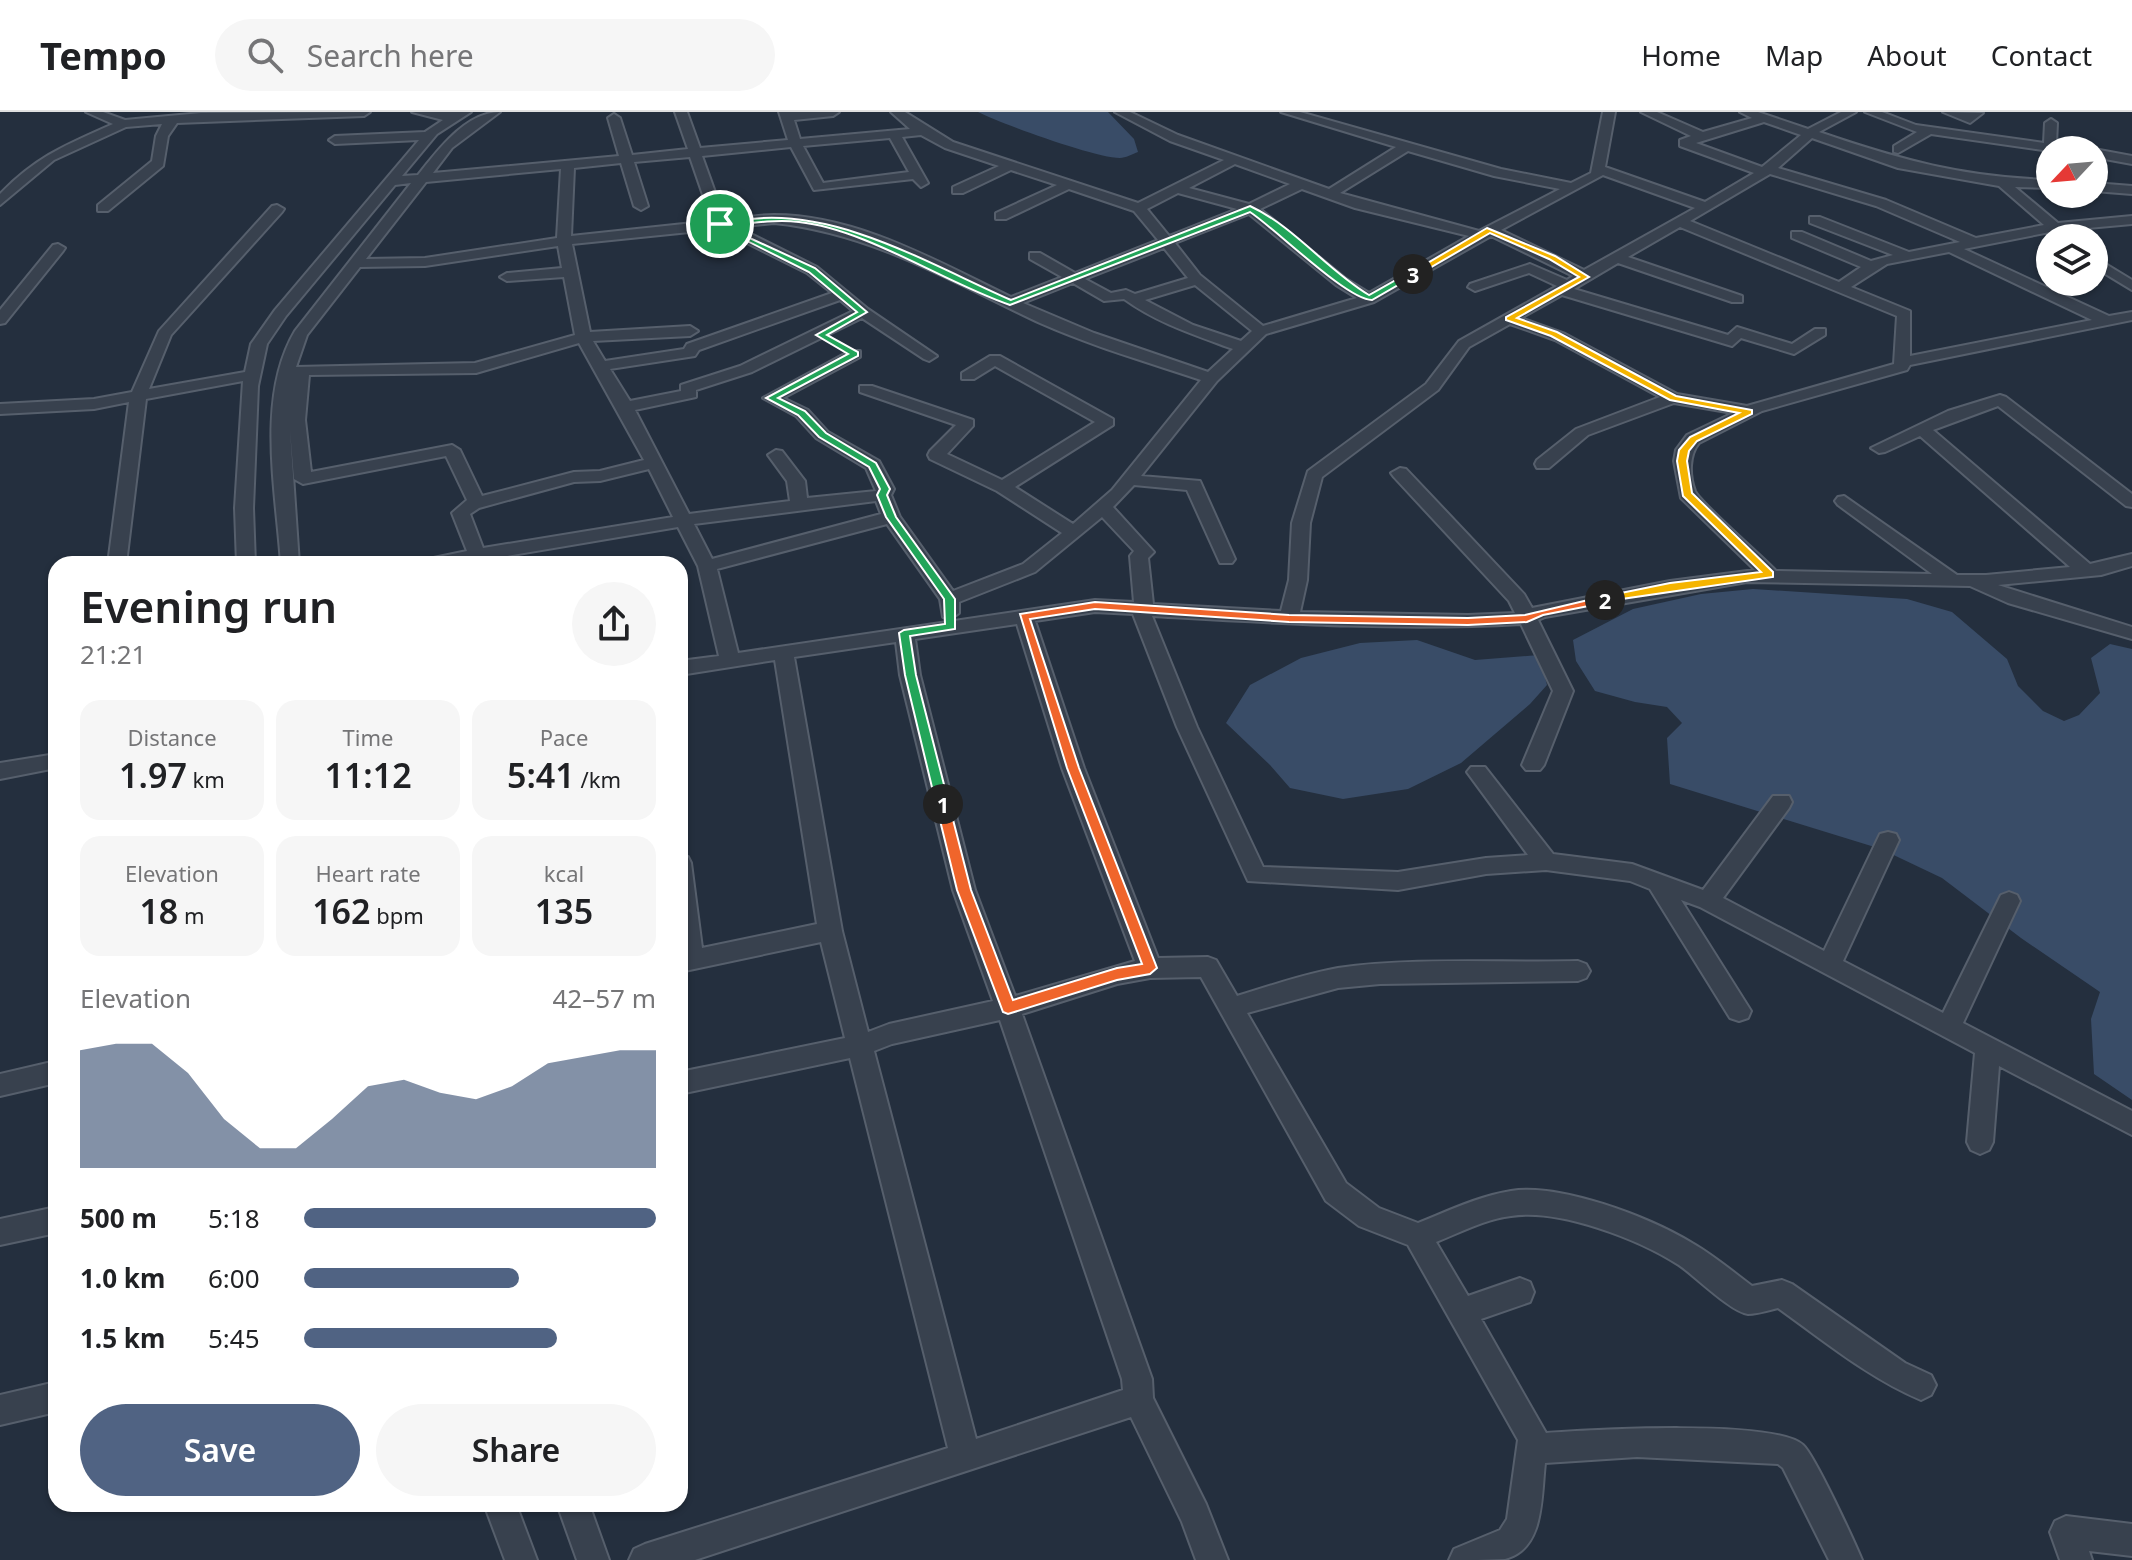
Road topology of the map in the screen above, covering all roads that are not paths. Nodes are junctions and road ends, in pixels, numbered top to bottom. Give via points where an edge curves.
1 (92, 112) edge
2 (364, 112) edge
3 (418, 112) edge
4 (494, 112) edge
5 (681, 112) edge
6 (833, 112) edge
7 (897, 112) edge
8 (1121, 112) edge
9 (1287, 112) edge
10 (1609, 112) edge
11 (1647, 112) edge
12 (1746, 112) edge
13 (1850, 112) edge
14 (1949, 112) edge
15 (318, 113) edge
16 (1881, 113) edge
17 (1977, 113) edge
18 (112, 115) edge
19 (460, 115) edge
20 (786, 115) edge
21 (614, 118) dead end
22 (1763, 118) junction
23 (173, 120) junction
24 (2051, 123) dead end
25 (124, 124) junction
26 (923, 131) junction
27 (1928, 131) junction
28 (894, 134) junction
29 (1807, 135) junction
30 (429, 136) junction
31 (1701, 136) junction
32 (2050, 136) edge
33 (335, 140) dead end
34 (795, 143) junction
35 (2036, 145) edge
36 (1405, 147) junction
37 (1898, 149) dead end
38 (1967, 150) dead end
39 (693, 153) junction
40 (2108, 156) edge
41 (628, 159) junction
42 (1236, 159) junction
43 (2132, 160) edge
44 (568, 165) junction
45 (1010, 165) junction
46 (1599, 169) junction
47 (1766, 170) junction
48 (422, 180) junction
49 (391, 181) junction
50 (2002, 182) junction
51 (1303, 183) junction
52 (2036, 183) edge
53 (1068, 185) junction
54 (1571, 187) junction
55 (2108, 188) edge
56 (1178, 189) junction
57 (958, 190) dead end
58 (2132, 190) edge
59 (1332, 193) junction
60 (0, 201) edge
61 (641, 206) dead end
62 (1705, 207) junction
63 (103, 208) dead end
64 (1139, 208) junction
65 (277, 209) dead end
66 (1250, 209) junction
67 (1001, 216) dead end
68 (1815, 220) dead end
69 (1680, 222) junction
70 (2129, 223) edge
71 (720, 224) junction
72 (2045, 224) edge
73 (2108, 225) edge
74 (1485, 233) junction
75 (1797, 235) dead end
76 (2036, 235) edge
77 (564, 241) junction
78 (1164, 241) junction
79 (1977, 244) junction
80 (58, 248) dead end
81 (1953, 249) junction
82 (1035, 256) dead end
83 (1908, 256) junction
84 (1618, 258) junction
85 (357, 263) junction
86 (1871, 266) junction
87 (2108, 270) edge
88 (571, 272) junction
89 (507, 277) dead end
90 (1072, 277) junction
91 (1585, 277) junction
92 (1197, 280) junction
93 (2132, 286) edge
94 (1475, 287) dead end
95 (1565, 288) junction
96 (1839, 288) junction
97 (841, 295) junction
98 (1134, 299) junction
99 (1369, 299) junction
100 (1737, 299) dead end
101 (1010, 303) junction
102 (688, 310) dead end
103 (863, 312) junction
104 (2132, 316) edge
105 (1510, 319) junction
106 (0, 320) edge
107 (2107, 321) junction
108 (582, 331) junction
109 (690, 331) junction
110 (1261, 331) junction
111 (1820, 332) dead end
112 (820, 335) junction
113 (701, 344) junction
114 (512, 345) dead end
115 (1243, 347) junction
116 (929, 356) dead end
117 (1902, 362) junction
118 (600, 366) junction
119 (294, 372) junction
120 (252, 375) junction
121 (968, 376) dead end
122 (1211, 378) junction
123 (866, 389) dead end
124 (138, 396) junction
125 (1673, 398) junction
126 (625, 407) junction
127 (0, 409) edge
128 (1748, 412) junction
129 (1922, 429) junction
130 (1879, 448) dead end
131 (776, 455) dead end
132 (654, 463) junction
133 (1543, 464) dead end
134 (1400, 473) dead end
135 (1129, 480) junction
136 (1003, 487) junction
137 (882, 495) junction
138 (1844, 501) dead end
139 (2132, 502) edge
140 (476, 503) junction
141 (799, 504) junction
142 (1103, 507) junction
143 (891, 517) junction
144 (685, 522) junction
145 (1073, 532) junction
146 (477, 555) junction
147 (118, 556) edge
148 (246, 556) edge
149 (290, 556) edge
150 (472, 556) edge
151 (1226, 559) dead end
152 (2132, 560) edge
153 (707, 566) junction
154 (2085, 570) junction
155 (1769, 574) junction
156 (1961, 580) junction
157 (949, 599) junction
158 (1142, 609) junction
159 (1024, 616) junction
160 (1289, 618) junction
161 (1527, 618) junction
162 (951, 627) junction
163 (904, 633) junction
164 (2132, 633) edge
165 (783, 651) junction
166 (730, 659) junction
167 (688, 667) edge
168 (48, 762) edge
169 (1533, 765) dead end
170 (0, 771) edge
171 (1478, 772) dead end
172 (1781, 802) dead end
173 (1888, 840) dead end
174 (1546, 862) junction
175 (1658, 883) junction
176 (1708, 901) junction
177 (2009, 901) dead end
178 (830, 931) junction
179 (688, 961) edge
180 (1829, 964) junction
181 (1150, 968) junction
182 (1578, 971) dead end
183 (1008, 1008) junction
184 (1232, 1008) junction
185 (1739, 1011) dead end
186 (1949, 1027) junction
187 (862, 1045) junction
188 (1988, 1047) junction
189 (48, 1074) edge
190 (688, 1081) edge
191 (0, 1085) edge
192 (2132, 1124) edge
193 (1980, 1142) dead end
194 (48, 1222) edge
195 (0, 1232) edge
196 (1418, 1236) junction
197 (1520, 1292) dead end
198 (1461, 1312) junction
199 (1921, 1385) dead end
200 (48, 1399) edge
201 (1138, 1400) junction
202 (0, 1410) edge
203 (1532, 1449) junction
204 (966, 1458) junction
205 (503, 1512) edge
206 (576, 1512) edge
207 (2132, 1540) edge
208 (521, 1560) edge
209 (593, 1560) edge
210 (645, 1560) edge
211 (1212, 1560) edge
212 (1465, 1560) edge
213 (1846, 1560) edge
214 (2076, 1560) edge

1 - 18 street
2 - 15 street
3 - 19 street
4 - 48 street via 448,145
5 - 39 street
6 - 20 street
7 - 26 street
8 - 42 street via 1174,138
9 - 36 street
10 - 46 street
11 - 31 street
12 - 22 street
13 - 29 street
14 - 17 street via 1970,119
15 - 23 street
16 - 27 street
18 - 25 street
19 - 30 street
20 - 34 street
21 - 41 street
22 - 29 street
22 - 31 street
23 - 25 street
23 - 63 street via 159,139 158,163
24 - 32 street
25 - 60 street via 50,157
26 - 28 street
26 - 45 street
27 - 35 street
27 - 37 street
27 - 38 street
28 - 34 street
28 - 34 street via 919,179 819,187
29 - 47 street
29 - 50 street via 1944,175
30 - 33 street
30 - 49 street
31 - 47 street via 1684,143
34 - 39 street
36 - 54 street
36 - 59 street
39 - 41 street
39 - 71 street
40 - 43 street
41 - 44 street
41 - 61 street
42 - 51 street
42 - 56 street
44 - 48 street
44 - 77 street
45 - 53 street
45 - 57 street
46 - 54 street
46 - 62 street
47 - 62 street
47 - 79 street via 1881,203
48 - 49 street
48 - 85 street
49 - 120 street via 280,313 259,344
50 - 52 street
50 - 72 street
51 - 59 street
51 - 66 street
53 - 64 street
53 - 67 street
54 - 74 street
55 - 58 street
56 - 64 street
56 - 66 street
59 - 74 street via 1360,205
62 - 69 street
64 - 78 street
65 - 124 street via 171,322
66 - 78 street
66 - 99 street
68 - 83 street
69 - 84 street
69 - 96 street
70 - 73 street
71 - 77 street
71 - 97 street via 812,270
71 - 101 street via 774,219 831,226
74 - 91 street via 1552,258
74 - 99 street
75 - 86 street
76 - 79 street
77 - 85 street via 425,262
77 - 88 street
78 - 90 street
78 - 92 street
79 - 81 street
80 - 106 street
81 - 83 street
81 - 107 street
82 - 90 street
83 - 86 street
84 - 91 street
84 - 100 street
85 - 119 street via 300,334 288,356
86 - 96 street
87 - 93 street
88 - 89 street
88 - 108 street
90 - 98 street via 1109,298 1126,294
90 - 101 street
91 - 95 street
92 - 98 street
92 - 110 street
94 - 95 street via 1530,268
95 - 105 street
95 - 111 street via 1732,341 1737,332 1794,349
96 - 117 street via 1905,314
97 - 103 street
97 - 113 street
98 - 115 street via 1188,328
99 - 110 street
101 - 122 street
102 - 109 street
103 - 112 street
103 - 116 street
104 - 107 street
105 - 125 street via 1554,334
105 - 160 street via 1464,344 1432,387 1314,475 1301,523 1298,580
107 - 117 street
108 - 109 street
108 - 114 street
108 - 118 street
108 - 119 street via 476,368
109 - 113 street
110 - 115 street
112 - 126 street via 746,369 687,388 690,394
112 - 137 street via 855,354 771,398 802,413 822,435 873,465 885,489
113 - 118 street via 690,353
115 - 122 street
117 - 128 street via 1902,367
118 - 126 street
119 - 140 street via 303,479 452,450
119 - 149 street via 282,399
120 - 124 street
120 - 148 street
121 - 136 street via 995,359 1107,422
122 - 135 street
123 - 136 street via 967,423 936,455
124 - 127 street via 43,409
124 - 147 street
125 - 128 street
125 - 133 street via 1582,432
126 - 132 street
128 - 155 street via 1693,439 1682,461 1687,494
129 - 130 street
129 - 139 street via 1974,406 2006,401
129 - 154 street
131 - 141 street via 796,481
132 - 140 street
132 - 144 street
134 - 161 street via 1517,598
135 - 142 street
135 - 151 street via 1194,485
136 - 145 street
137 - 141 street
137 - 143 street
138 - 156 street
140 - 146 street via 461,513
141 - 144 street
142 - 145 street
142 - 158 street via 1145,552 1139,556
143 - 153 street
143 - 157 street
144 - 146 street
144 - 153 street
145 - 157 street via 1029,568
146 - 150 street
152 - 154 street
153 - 166 street
154 - 156 street
155 - 156 street
155 - 161 street via 1670,587
156 - 164 street
157 - 162 street
158 - 159 street via 1095,606
158 - 160 street
158 - 174 street via 1187,727 1256,875 1398,881
159 - 162 street
159 - 181 street via 1073,768
160 - 161 street
161 - 169 street via 1563,691
162 - 163 street
163 - 165 street
163 - 183 street via 964,890
165 - 166 street
165 - 178 street
166 - 167 street
168 - 170 street
171 - 174 street
172 - 176 street
173 - 180 street
174 - 175 street via 1632,873
175 - 176 street
175 - 185 street
176 - 180 street
177 - 186 street
178 - 179 street
178 - 187 street
180 - 186 street
181 - 183 street
181 - 184 street via 1208,967
182 - 184 street via 1338,978
183 - 187 street via 889,1034
183 - 201 street via 1137,1379
184 - 196 street via 1336,1192 1369,1217
186 - 188 street
187 - 190 street
187 - 204 street
188 - 192 street
188 - 193 street
189 - 191 street
194 - 195 street
196 - 198 street
196 - 199 street via 1523,1202 1573,1212 1673,1246 1748,1300 1782,1294 1895,1373
197 - 198 street
198 - 203 street via 1533,1438
200 - 202 street
201 - 204 street
201 - 211 street
203 - 212 street via 1522,1525 1511,1541
203 - 213 street via 1637,1442 1782,1449 1794,1457
204 - 210 street
205 - 208 street
206 - 209 street
207 - 214 street via 2066,1532

